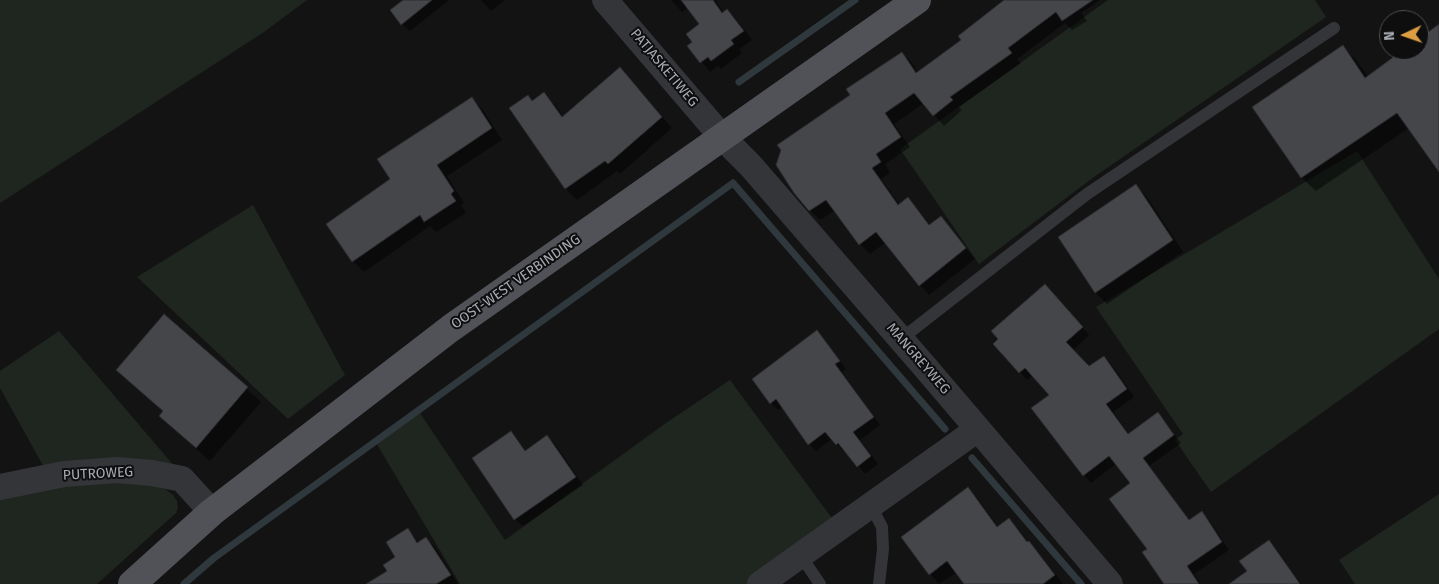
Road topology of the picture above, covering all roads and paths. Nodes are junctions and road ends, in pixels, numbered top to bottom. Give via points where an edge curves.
1 (605, 0) edge
2 (917, 0) edge
3 (1334, 28) dead end
4 (722, 137) junction
5 (901, 339) junction
6 (978, 430) junction
7 (0, 487) edge
8 (872, 506) junction
9 (212, 512) junction
10 (801, 556) junction
11 (132, 584) edge
12 (760, 584) edge
13 (820, 584) edge
14 (879, 584) edge
15 (1110, 584) edge

1 - 4 street, PATJASKETIWEG
2 - 4 main road, OOST-WEST VERBINDING
3 - 5 lane via 1087,194
4 - 5 street, MANGREYWEG
4 - 9 main road, OOST-WEST VERBINDING via 451,328
5 - 6 street, MANGREYWEG
6 - 8 street
6 - 15 street, MANGREYWEG
7 - 9 street, PUTROWEG via 64,474 117,470 152,473 182,479
8 - 10 street
8 - 14 lane via 882,527
9 - 11 main road, OOST-WEST VERBINDING
10 - 12 street
10 - 13 lane

